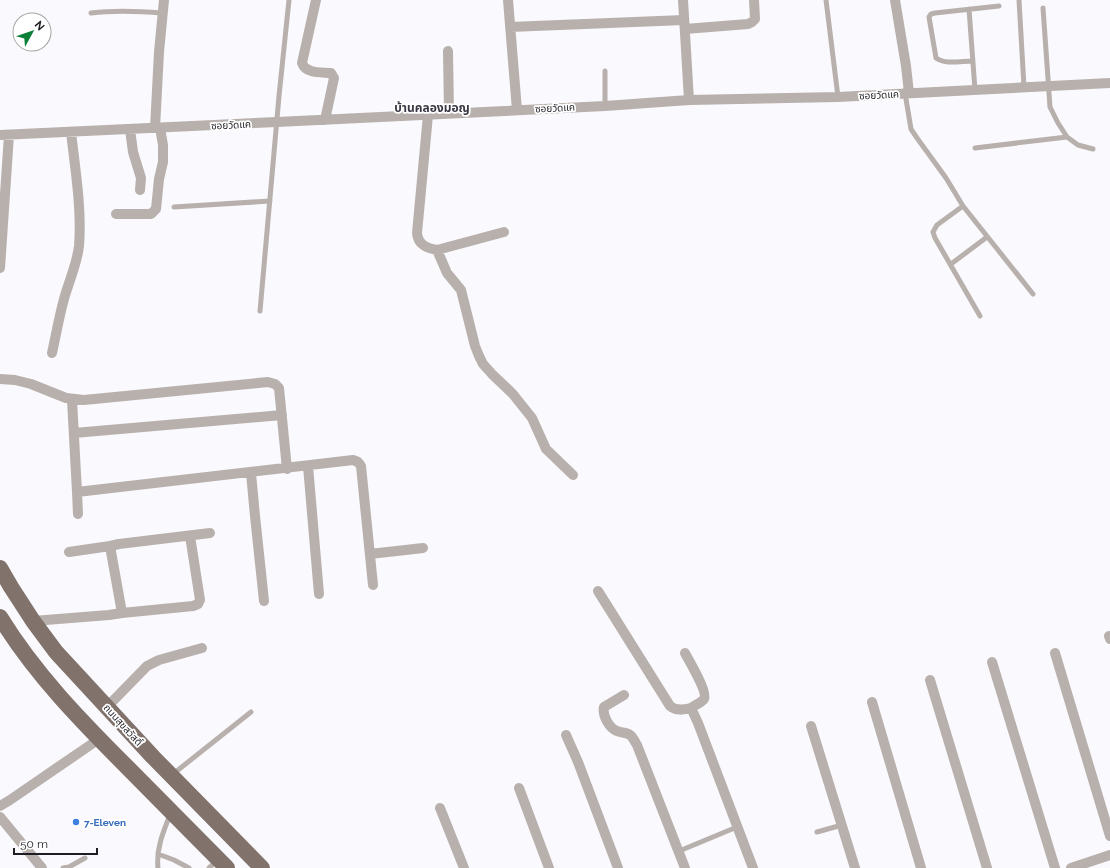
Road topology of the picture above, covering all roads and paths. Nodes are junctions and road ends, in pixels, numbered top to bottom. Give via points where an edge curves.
1 (164, 0) edge
2 (289, 0) edge
3 (316, 0) edge
4 (508, 0) edge
5 (683, 0) edge
6 (754, 0) edge
7 (826, 0) edge
8 (895, 0) edge
9 (1019, 0) edge
10 (999, 6) dead end
11 (1043, 8) dead end
12 (970, 10) junction
13 (91, 13) dead end
14 (162, 13) junction
15 (685, 25) junction
16 (510, 28) junction
17 (448, 51) dead end
18 (973, 61) junction
19 (605, 71) dead end
20 (1110, 83) edge
21 (1049, 86) junction
22 (1024, 87) junction
23 (974, 90) junction
24 (907, 93) junction
25 (838, 97) junction
26 (689, 100) junction
27 (605, 106) junction
28 (517, 110) junction
29 (449, 113) junction
30 (428, 115) junction
31 (325, 120) junction
32 (277, 122) junction
33 (158, 128) junction
34 (130, 129) junction
35 (71, 132) junction
36 (4, 135) edge
37 (1067, 137) junction
38 (975, 148) dead end
39 (1093, 149) dead end
40 (140, 190) dead end
41 (270, 201) junction
42 (963, 206) junction
43 (174, 207) dead end
44 (116, 214) dead end
45 (504, 232) dead end
46 (987, 236) junction
47 (437, 250) junction
48 (951, 264) junction
49 (0, 268) edge
50 (1033, 294) dead end
51 (260, 311) dead end
52 (980, 316) dead end
53 (52, 353) dead end
54 (0, 379) edge
55 (72, 400) junction
56 (282, 415) junction
57 (74, 433) junction
58 (308, 466) junction
59 (287, 469) junction
60 (251, 473) junction
61 (573, 475) dead end
62 (77, 492) junction
63 (78, 514) dead end
64 (210, 534) dead end
65 (190, 536) junction
66 (110, 546) junction
67 (423, 548) dead end
68 (69, 552) dead end
69 (370, 554) junction
70 (0, 568) edge
71 (373, 585) dead end
72 (598, 591) dead end
73 (319, 594) dead end
74 (264, 601) dead end
75 (122, 613) junction
76 (0, 617) edge
77 (33, 621) junction
78 (202, 648) dead end
79 (685, 653) dead end
80 (1055, 653) dead end
81 (992, 662) dead end
82 (930, 680) dead end
83 (624, 695) dead end
84 (872, 702) dead end
85 (106, 707) junction
86 (691, 708) junction
87 (251, 712) dead end
88 (811, 726) dead end
89 (566, 735) dead end
90 (99, 739) junction
91 (171, 776) junction
92 (518, 788) dead end
93 (0, 806) edge
94 (440, 808) dead end
95 (171, 812) junction
96 (0, 817) edge
97 (842, 825) junction
98 (737, 827) junction
99 (817, 832) dead end
100 (1110, 836) edge
101 (684, 849) dead end
102 (158, 854) junction
103 (1110, 855) edge
104 (85, 858) dead end
105 (220, 866) edge
106 (42, 868) edge
107 (63, 868) edge
108 (158, 868) edge
109 (189, 868) edge
110 (262, 868) edge
111 (464, 868) edge
112 (549, 868) edge
113 (618, 868) edge
114 (685, 868) edge
115 (753, 868) edge
116 (855, 868) edge
117 (921, 868) edge
118 (987, 868) edge
119 (1055, 868) edge
120 (1072, 868) edge

1 - 14 street
2 - 32 lane
3 - 31 street via 302,63 307,70 331,73 334,78
4 - 16 street
5 - 15 street
6 - 15 street via 755,19 748,24
7 - 25 lane
8 - 24 street via 906,66
9 - 22 lane
10 - 12 lane
11 - 21 lane
12 - 18 lane
12 - 18 lane via 935,13 929,17 936,58 946,62
13 - 14 lane via 124,10
14 - 33 street via 157,78
15 - 16 street
15 - 26 street
16 - 28 street
17 - 29 street
18 - 23 lane
19 - 27 lane
20 - 21 street, ซอยวัดแค
21 - 22 street, ซอยวัดแค
21 - 37 lane via 1050,107
22 - 23 street, ซอยวัดแค
23 - 24 street, ซอยวัดแค
24 - 25 street, ซอยวัดแค
24 - 42 lane via 911,129
25 - 26 street, ซอยวัดแค
26 - 27 street, ซอยวัดแค
27 - 28 street, ซอยวัดแค
28 - 29 street, ซอยวัดแค
29 - 30 street, ซอยวัดแค
30 - 31 street, ซอยวัดแค
30 - 47 street via 417,237 423,246
31 - 32 street, ซอยวัดแค
32 - 33 street, ซอยวัดแค
32 - 41 lane
33 - 34 street, ซอยวัดแค
33 - 44 street via 163,145 163,162 156,209 151,214
34 - 35 street, ซอยวัดแค
34 - 40 street via 133,152 141,178
35 - 36 street, ซอยวัดแค
35 - 53 street via 80,230 74,268 58,321
36 - 49 street
37 - 38 lane
37 - 39 lane via 1078,145
41 - 43 lane
41 - 51 lane
42 - 46 lane
42 - 48 lane via 937,225 933,232
45 - 47 street
46 - 48 lane
46 - 50 lane
47 - 61 street via 447,273 461,290 475,346 483,364 512,393 536,426 543,444
48 - 52 lane
54 - 55 street via 31,384
55 - 56 street via 268,382 279,388
55 - 57 street
56 - 57 street
56 - 59 street
57 - 62 street
58 - 59 street
58 - 69 street via 353,460 361,466
58 - 73 street
59 - 60 street
60 - 62 street
60 - 74 street
62 - 63 street
64 - 65 street
65 - 66 street
65 - 75 street via 200,600 198,604
66 - 68 street
66 - 75 street
67 - 69 street
69 - 71 street
70 - 77 main road, ถนนสุขสวัสดิ์
72 - 86 street via 670,706 677,710
75 - 77 street
76 - 90 main road via 40,674
77 - 85 main road, ถนนสุขสวัสดิ์ via 56,652
78 - 85 street via 147,666
79 - 86 street via 705,695
80 - 100 street
81 - 119 street
82 - 118 street
83 - 114 street via 604,707 604,715 612,728 630,734 637,745
84 - 117 street
85 - 91 main road, ถนนสุขสวัสดิ์
86 - 98 street
87 - 91 lane
88 - 97 street
89 - 113 street
90 - 93 street
90 - 95 main road
91 - 110 main road, ถนนสุขสวัสดิ์
92 - 112 street
94 - 111 street
95 - 102 lane via 161,837
95 - 105 main road
96 - 106 street
97 - 99 lane
97 - 116 street
98 - 101 lane
98 - 115 street
102 - 108 lane
102 - 109 lane
103 - 120 street
104 - 107 lane

